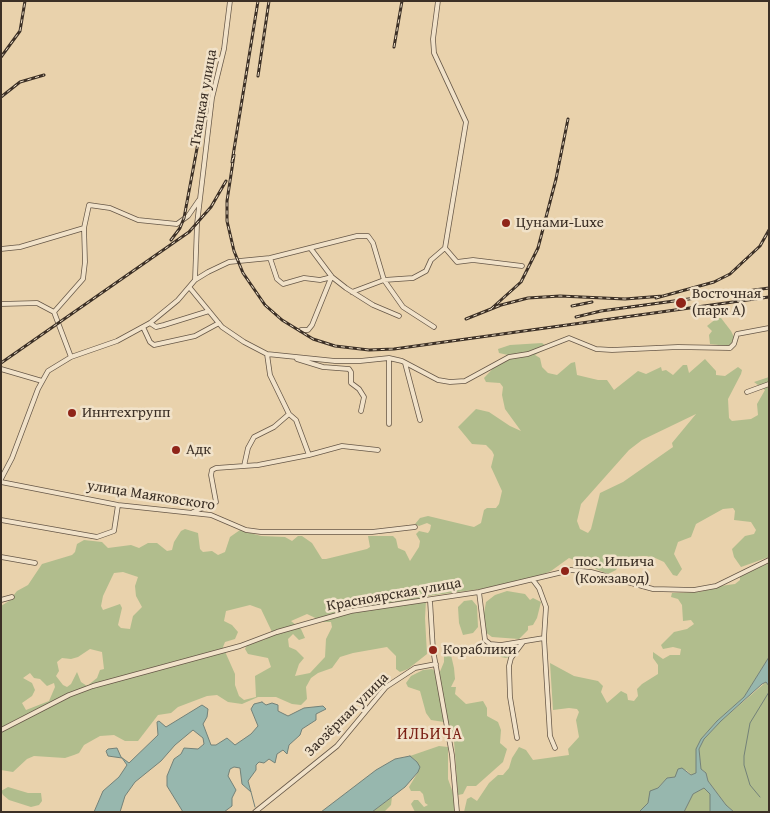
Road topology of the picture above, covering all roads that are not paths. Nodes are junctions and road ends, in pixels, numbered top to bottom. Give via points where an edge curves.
1 (230, 1) edge
2 (438, 1) edge
3 (200, 198) junction
4 (84, 228) junction
5 (445, 248) junction
6 (1, 249) edge
7 (310, 249) junction
8 (270, 258) junction
9 (522, 266) dead end
10 (332, 277) junction
11 (195, 280) junction
12 (384, 280) junction
13 (190, 288) junction
14 (352, 292) junction
15 (1, 304) edge
16 (209, 311) junction
17 (54, 312) junction
18 (399, 316) dead end
19 (150, 323) junction
20 (219, 323) junction
21 (434, 327) dead end
22 (143, 328) junction
23 (769, 328) edge
24 (302, 330) dead end
25 (267, 354) junction
26 (71, 357) junction
27 (292, 358) junction
28 (389, 358) junction
29 (405, 363) junction
30 (1, 369) edge
31 (42, 381) junction
32 (769, 384) edge
33 (746, 392) dead end
34 (361, 411) dead end
35 (289, 414) junction
36 (420, 420) dead end
37 (389, 424) dead end
38 (378, 450) dead end
39 (309, 455) junction
40 (244, 466) junction
41 (1, 480) edge
42 (118, 505) junction
43 (193, 512) junction
44 (1, 520) edge
45 (415, 526) dead end
46 (1, 557) edge
47 (769, 560) edge
48 (35, 563) dead end
49 (533, 580) junction
50 (479, 592) junction
51 (12, 597) dead end
52 (1, 600) edge
53 (430, 600) junction
54 (544, 638) junction
55 (523, 642) junction
56 (436, 664) junction
57 (1, 730) edge
58 (517, 738) dead end
59 (555, 748) dead end
60 (255, 812) edge
61 (457, 812) edge

1 - 3 street, Ткацкая улица via 224,49 212,98
2 - 5 street via 434,53 466,122
3 - 4 street, Ткацкая улица via 188,216 177,224 138,220 110,208 89,205
3 - 11 street, Ткацкая улица
4 - 6 street via 20,247
4 - 17 street via 83,279
5 - 9 street via 457,262 473,260
5 - 12 street via 430,260 421,275
7 - 8 street
7 - 10 street
7 - 12 street via 368,236
8 - 10 street via 277,279 283,284 304,278 320,280
8 - 11 street via 229,262
10 - 14 street
10 - 24 street via 312,325 308,330
11 - 13 street
12 - 14 street
12 - 21 street via 403,307
13 - 16 street
13 - 19 street
14 - 18 street
15 - 17 street via 37,303
16 - 19 street via 156,327
16 - 20 street
17 - 26 street
19 - 22 street
20 - 22 street via 195,336 154,345
20 - 25 street via 239,339
22 - 26 street
23 - 29 street via 737,334 730,348 612,350 596,349 569,338 528,354 508,357 465,381 450,382
25 - 27 street
25 - 35 street via 270,375
26 - 31 street via 57,363
27 - 28 street via 360,362
27 - 34 street via 323,367 349,369 351,383 364,397
28 - 29 street
28 - 37 street
29 - 36 street
30 - 31 street
31 - 41 street
32 - 33 street
35 - 39 street via 296,420
35 - 40 street via 274,427 254,437
38 - 39 street via 342,446
39 - 40 street
40 - 43 street via 212,470 216,502
41 - 42 street, улица Маяковского
42 - 43 street, улица Маяковского
42 - 44 street via 114,531 97,537
43 - 45 street, улица Маяковского via 218,517 246,530 278,534 372,532
46 - 48 street
47 - 49 street, Красноярская улица via 716,586 694,590 653,589 591,572 571,570
49 - 50 street, Красноярская улица
49 - 54 street via 546,606
50 - 53 street, Красноярская улица
50 - 55 street via 484,640 501,645
51 - 52 street
53 - 56 street
53 - 57 street, Красноярская улица via 341,614 111,681 69,695
54 - 55 street
54 - 59 street via 550,736
55 - 58 street via 509,666
56 - 60 street, Заозёрная улица via 415,668 386,687 336,746
56 - 61 street via 452,755

